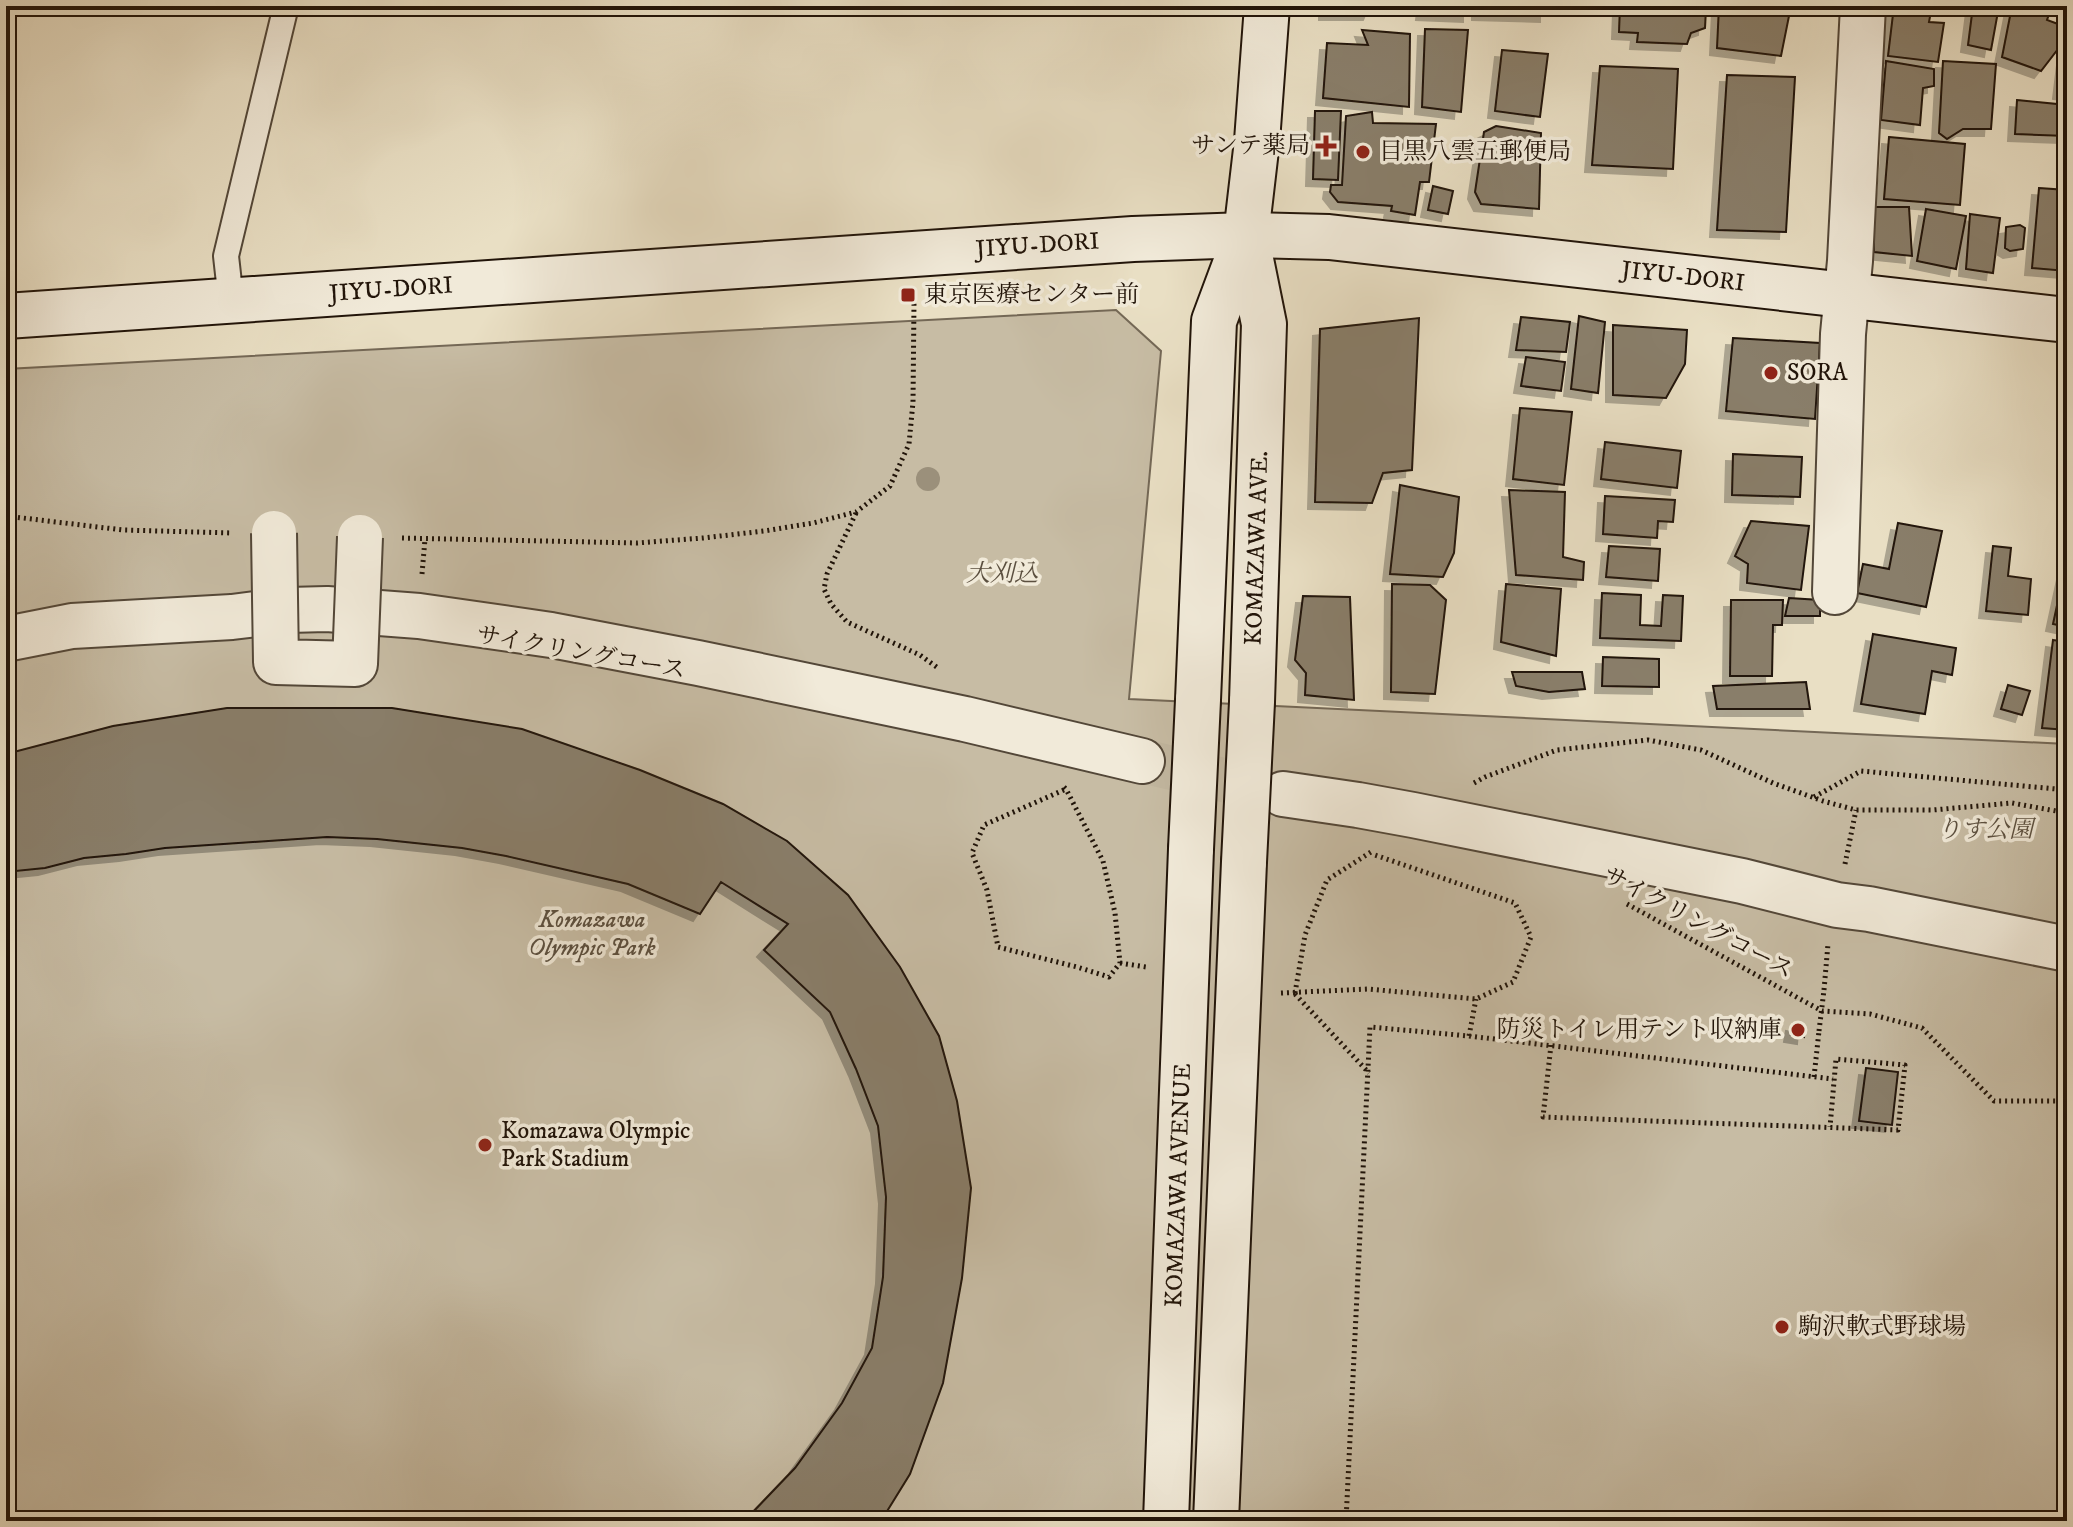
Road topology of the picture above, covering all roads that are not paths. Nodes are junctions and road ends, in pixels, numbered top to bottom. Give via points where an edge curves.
1 (286, 6) edge
2 (1267, 6) edge
3 (1863, 6) edge
4 (1246, 235) junction
5 (1846, 295) junction
6 (231, 301) junction
7 (6, 316) edge
8 (2067, 320) edge
9 (274, 533) road end
10 (360, 537) road end
11 (1835, 592) dead end
12 (6, 639) edge
13 (1142, 761) tunnel mouth
14 (1283, 794) tunnel mouth
15 (1191, 849) joint
16 (2067, 949) edge
17 (1166, 1521) edge
18 (1216, 1521) edge

1 - 6 lane via 226,256
2 - 4 main road, KOMAZAWA AVE.
3 - 5 main road
4 - 5 main road, JIYU-DORI via 1329,237
4 - 6 main road, JIYU-DORI
4 - 15 main road, KOMAZAWA AVE., bridge via 1214,321
4 - 18 main road, KOMAZAWA AVE., bridge via 1264,324
5 - 8 main road, JIYU-DORI
5 - 11 main road
6 - 7 main road, JIYU-DORI
9 - 10 main road, bridge via 276,662 355,664
12 - 13 main road via 72,626 288,610 419,616 683,660
14 - 16 main road
15 - 17 main road, KOMAZAWA AVENUE

